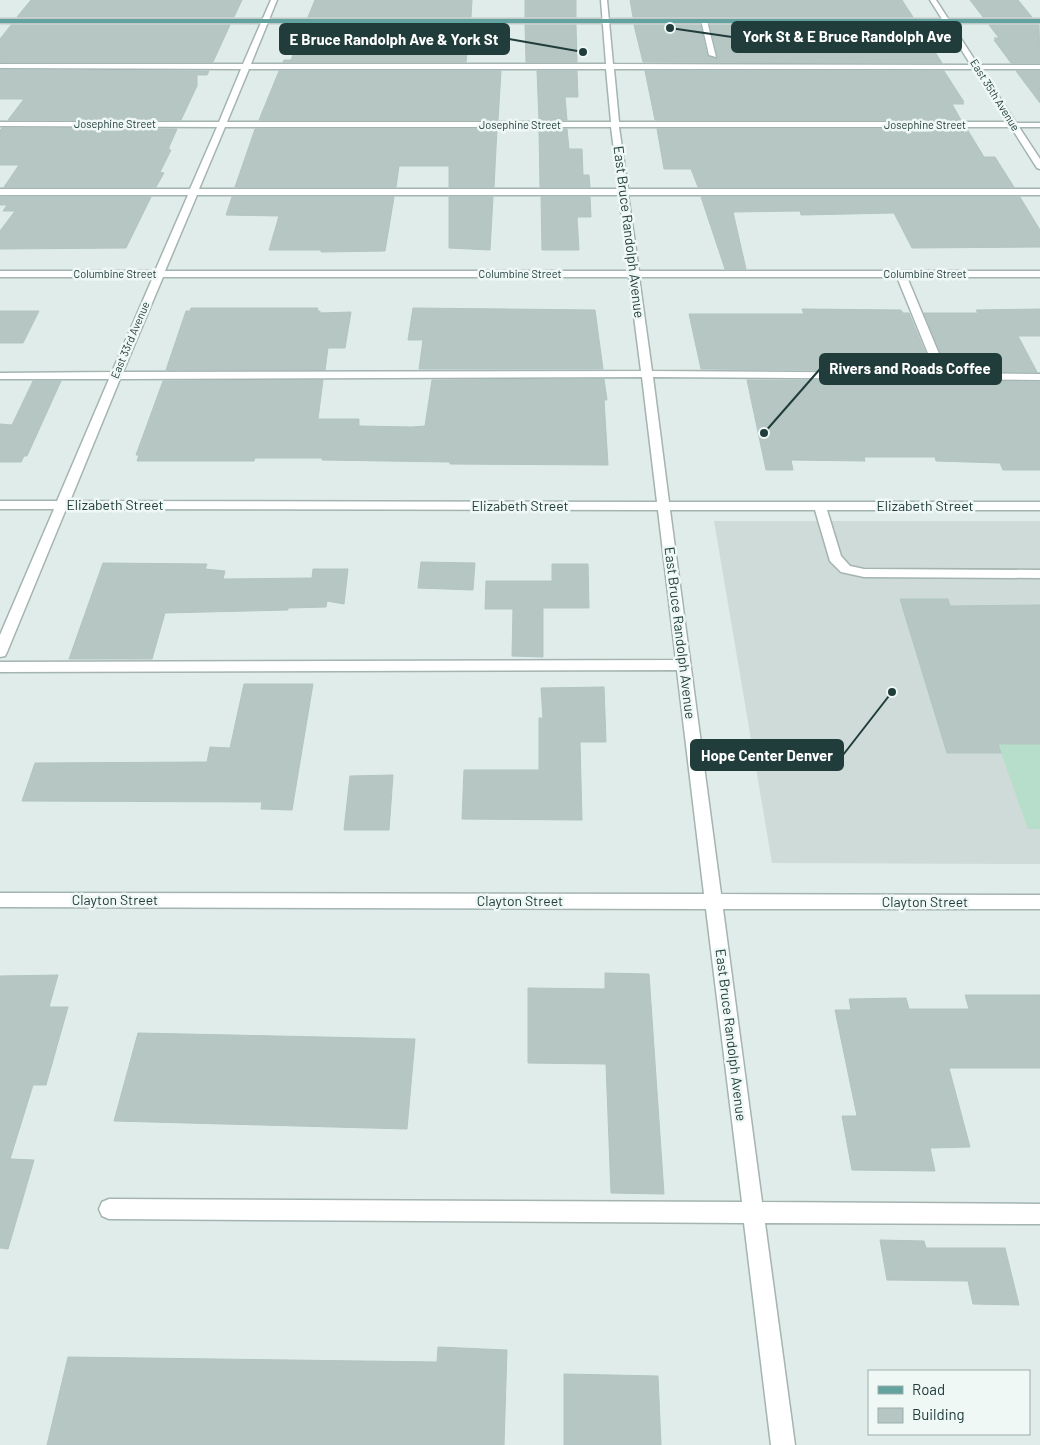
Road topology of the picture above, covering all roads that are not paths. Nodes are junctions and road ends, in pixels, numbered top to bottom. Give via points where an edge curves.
1 (274, 0) edge
2 (604, 0) edge
3 (933, 0) edge
4 (0, 21) edge
5 (265, 21) junction
6 (607, 21) junction
7 (703, 21) junction
8 (948, 21) junction
9 (1040, 21) edge
10 (713, 55) dead end
11 (0, 66) edge
12 (245, 66) junction
13 (610, 66) junction
14 (978, 67) junction
15 (1040, 67) edge
16 (0, 124) edge
17 (220, 124) junction
18 (615, 125) junction
19 (1014, 125) junction
20 (1040, 125) edge
21 (1040, 166) edge
22 (0, 192) edge
23 (192, 192) junction
24 (624, 192) junction
25 (1040, 192) edge
26 (0, 274) edge
27 (158, 274) junction
28 (635, 274) junction
29 (901, 274) junction
30 (1040, 274) edge
31 (647, 374) junction
32 (0, 376) edge
33 (115, 376) junction
34 (942, 376) junction
35 (1040, 377) edge
36 (0, 505) edge
37 (61, 505) junction
38 (664, 506) junction
39 (820, 506) junction
40 (1040, 506) edge
41 (1040, 574) edge
42 (0, 652) edge
43 (684, 665) junction
44 (0, 667) edge
45 (0, 900) edge
46 (714, 901) junction
47 (1040, 902) edge
48 (110, 1209) dead end
49 (753, 1213) junction
50 (1040, 1214) edge
51 (783, 1445) edge

1 - 5 street, East 33rd Avenue
2 - 6 street, East Bruce Randolph Avenue
3 - 8 street, East 35th Avenue
4 - 5 main road
5 - 6 main road
5 - 12 street, East 33rd Avenue
6 - 7 main road
6 - 13 street, East Bruce Randolph Avenue
7 - 8 main road
7 - 10 street
8 - 9 main road
8 - 14 street, East 35th Avenue
11 - 12 street
12 - 13 street
12 - 17 street, East 33rd Avenue
13 - 14 street
13 - 18 street, East Bruce Randolph Avenue
14 - 15 street
14 - 19 street, East 35th Avenue
16 - 17 street, Josephine Street
17 - 18 street, Josephine Street
17 - 23 street, East 33rd Avenue
18 - 19 street, Josephine Street
18 - 24 street, East Bruce Randolph Avenue
19 - 20 street, Josephine Street
19 - 21 street, East 35th Avenue
22 - 23 street
23 - 24 street
23 - 27 street, East 33rd Avenue
24 - 25 street
24 - 28 street, East Bruce Randolph Avenue
26 - 27 street, Columbine Street
27 - 28 street, Columbine Street
27 - 33 street, East 33rd Avenue
28 - 29 street, Columbine Street
28 - 31 street, East Bruce Randolph Avenue
29 - 30 street, Columbine Street
29 - 34 street
31 - 33 street
31 - 34 street
31 - 38 street, East Bruce Randolph Avenue
32 - 33 street
33 - 37 street, East 33rd Avenue
34 - 35 street
36 - 37 street, Elizabeth Street
37 - 38 street, Elizabeth Street
37 - 42 street, East 33rd Avenue
38 - 39 street, Elizabeth Street
38 - 43 street, East Bruce Randolph Avenue
39 - 40 street, Elizabeth Street
39 - 41 street via 836,558 846,569 864,573
43 - 44 street
43 - 46 street, East Bruce Randolph Avenue
45 - 46 street, Clayton Street
46 - 47 street, Clayton Street
46 - 49 street, East Bruce Randolph Avenue
48 - 49 street
49 - 50 street
49 - 51 street, East Bruce Randolph Avenue

